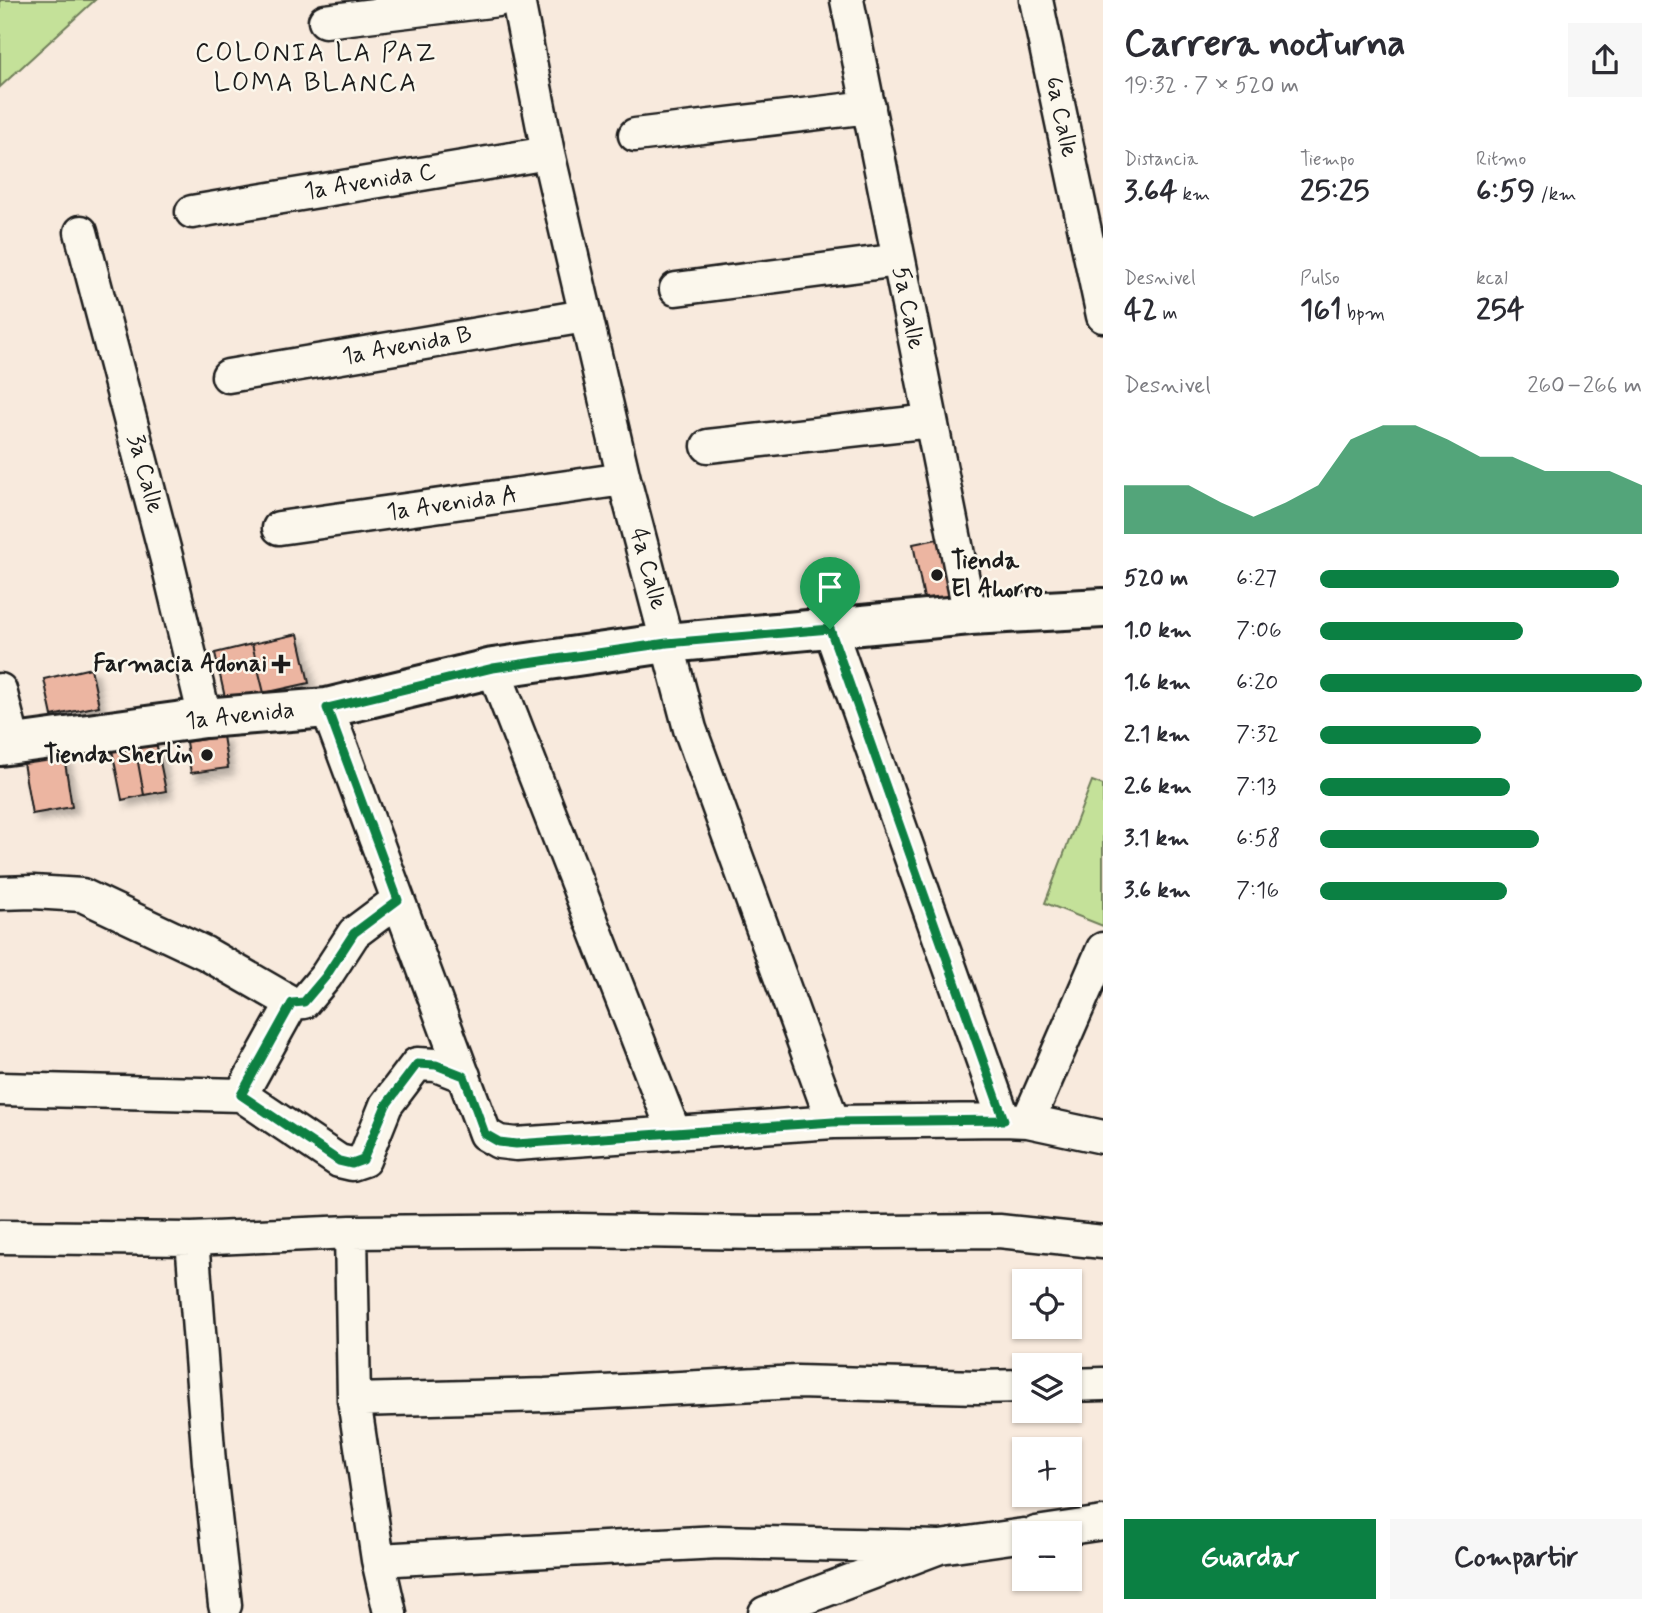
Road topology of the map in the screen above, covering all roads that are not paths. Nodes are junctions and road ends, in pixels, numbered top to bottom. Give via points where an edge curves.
1 (498, 0) edge
2 (518, 0) edge
3 (847, 0) edge
4 (1036, 0) edge
5 (325, 21) dead end
6 (869, 107) junction
7 (635, 135) dead end
8 (548, 153) junction
9 (192, 212) dead end
10 (81, 232) dead end
11 (899, 260) junction
12 (676, 289) dead end
13 (586, 316) junction
14 (1103, 316) edge
15 (228, 376) dead end
16 (930, 421) junction
17 (708, 446) dead end
18 (624, 480) junction
19 (279, 528) dead end
20 (1103, 608) edge
21 (970, 615) junction
22 (830, 629) junction
23 (667, 643) junction
24 (493, 668) junction
25 (0, 690) edge
26 (327, 708) junction
27 (205, 718) junction
28 (7, 745) edge
29 (0, 893) edge
30 (398, 900) junction
31 (1103, 949) edge
32 (292, 1003) junction
33 (464, 1076) junction
34 (0, 1089) edge
35 (241, 1095) junction
36 (1016, 1121) junction
37 (833, 1122) junction
38 (674, 1132) junction
39 (1103, 1137) edge
40 (351, 1232) junction
41 (0, 1237) edge
42 (192, 1239) junction
43 (1103, 1242) edge
44 (1103, 1384) edge
45 (1082, 1385) edge
46 (1012, 1386) edge
47 (354, 1401) junction
48 (1103, 1523) edge
49 (1082, 1526) edge
50 (1012, 1537) edge
51 (940, 1547) junction
52 (378, 1559) junction
53 (225, 1605) dead end
54 (390, 1613) edge
55 (765, 1613) edge

1 - 5 street
2 - 8 street, 4a Calle
3 - 6 street, 5a Calle
4 - 14 street, 6a Calle
6 - 7 street
6 - 11 street, 5a Calle
8 - 9 street, 1a Avenida C
8 - 13 street, 4a Calle
10 - 27 street, 3a Calle
11 - 12 street
11 - 16 street, 5a Calle
13 - 15 street, 1a Avenida B
13 - 18 street, 4a Calle
16 - 17 street
16 - 21 street, 5a Calle
18 - 19 street, 1a Avenida A
18 - 23 street, 4a Calle
20 - 21 street, 1a Avenida
21 - 22 street, 1a Avenida
22 - 23 street, 1a Avenida
22 - 36 street
23 - 24 street, 1a Avenida
23 - 37 street, 4a Calle via 690,729
24 - 26 street, 1a Avenida
24 - 38 street
25 - 28 street
26 - 27 street, 1a Avenida
26 - 30 street
27 - 28 street, 1a Avenida
29 - 32 street via 82,895 205,953
30 - 32 street via 354,933 304,1002
30 - 33 street
31 - 36 street
32 - 35 street
33 - 35 street via 436,1065 417,1064 386,1105 363,1160 352,1164 339,1161
33 - 38 street via 485,1134 499,1142
34 - 35 street
36 - 37 street
36 - 39 street
37 - 38 street
40 - 42 street
40 - 43 street via 999,1231
40 - 47 street
41 - 42 street
42 - 53 street via 208,1463
44 - 45 street
46 - 47 street via 797,1382
47 - 52 street
48 - 49 street
50 - 51 street
51 - 52 street via 718,1542
51 - 55 street
52 - 54 street

